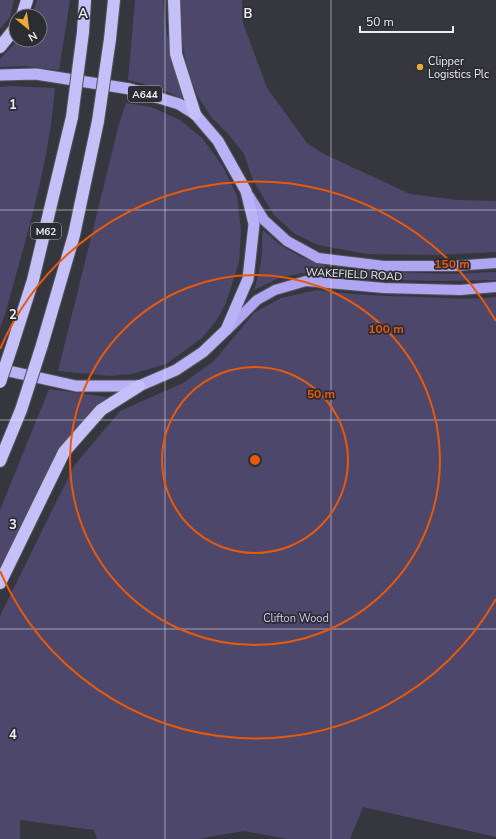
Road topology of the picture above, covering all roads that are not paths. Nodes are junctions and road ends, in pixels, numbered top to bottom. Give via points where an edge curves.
1 (85, 0) edge
2 (114, 0) edge
3 (174, 0) edge
4 (8, 37) edge
5 (0, 47) edge
6 (0, 75) edge
7 (195, 114) junction
8 (246, 191) junction
9 (496, 263) edge
10 (496, 287) edge
11 (226, 330) junction
12 (0, 369) edge
13 (0, 382) edge
14 (139, 386) junction
15 (0, 461) edge
16 (0, 583) edge

1 - 13 highway, M62, bridge via 72,117 34,280
2 - 15 highway, M62, bridge via 98,121 74,235 21,410
3 - 7 highway via 176,54
4 - 5 highway
6 - 7 highway, A644 via 36,74 130,89 179,104
7 - 8 highway, A644 via 218,141
8 - 9 main road, WAKEFIELD ROAD / A644 via 264,220 286,241 318,258 384,266
8 - 11 highway, A644 via 254,224 248,279
10 - 11 main road, WAKEFIELD ROAD / A644 via 460,290 384,288 306,281 275,290 257,300
11 - 14 highway, A644 via 203,352 176,370
12 - 14 highway, A644 via 76,386
14 - 16 highway via 101,410 64,452

